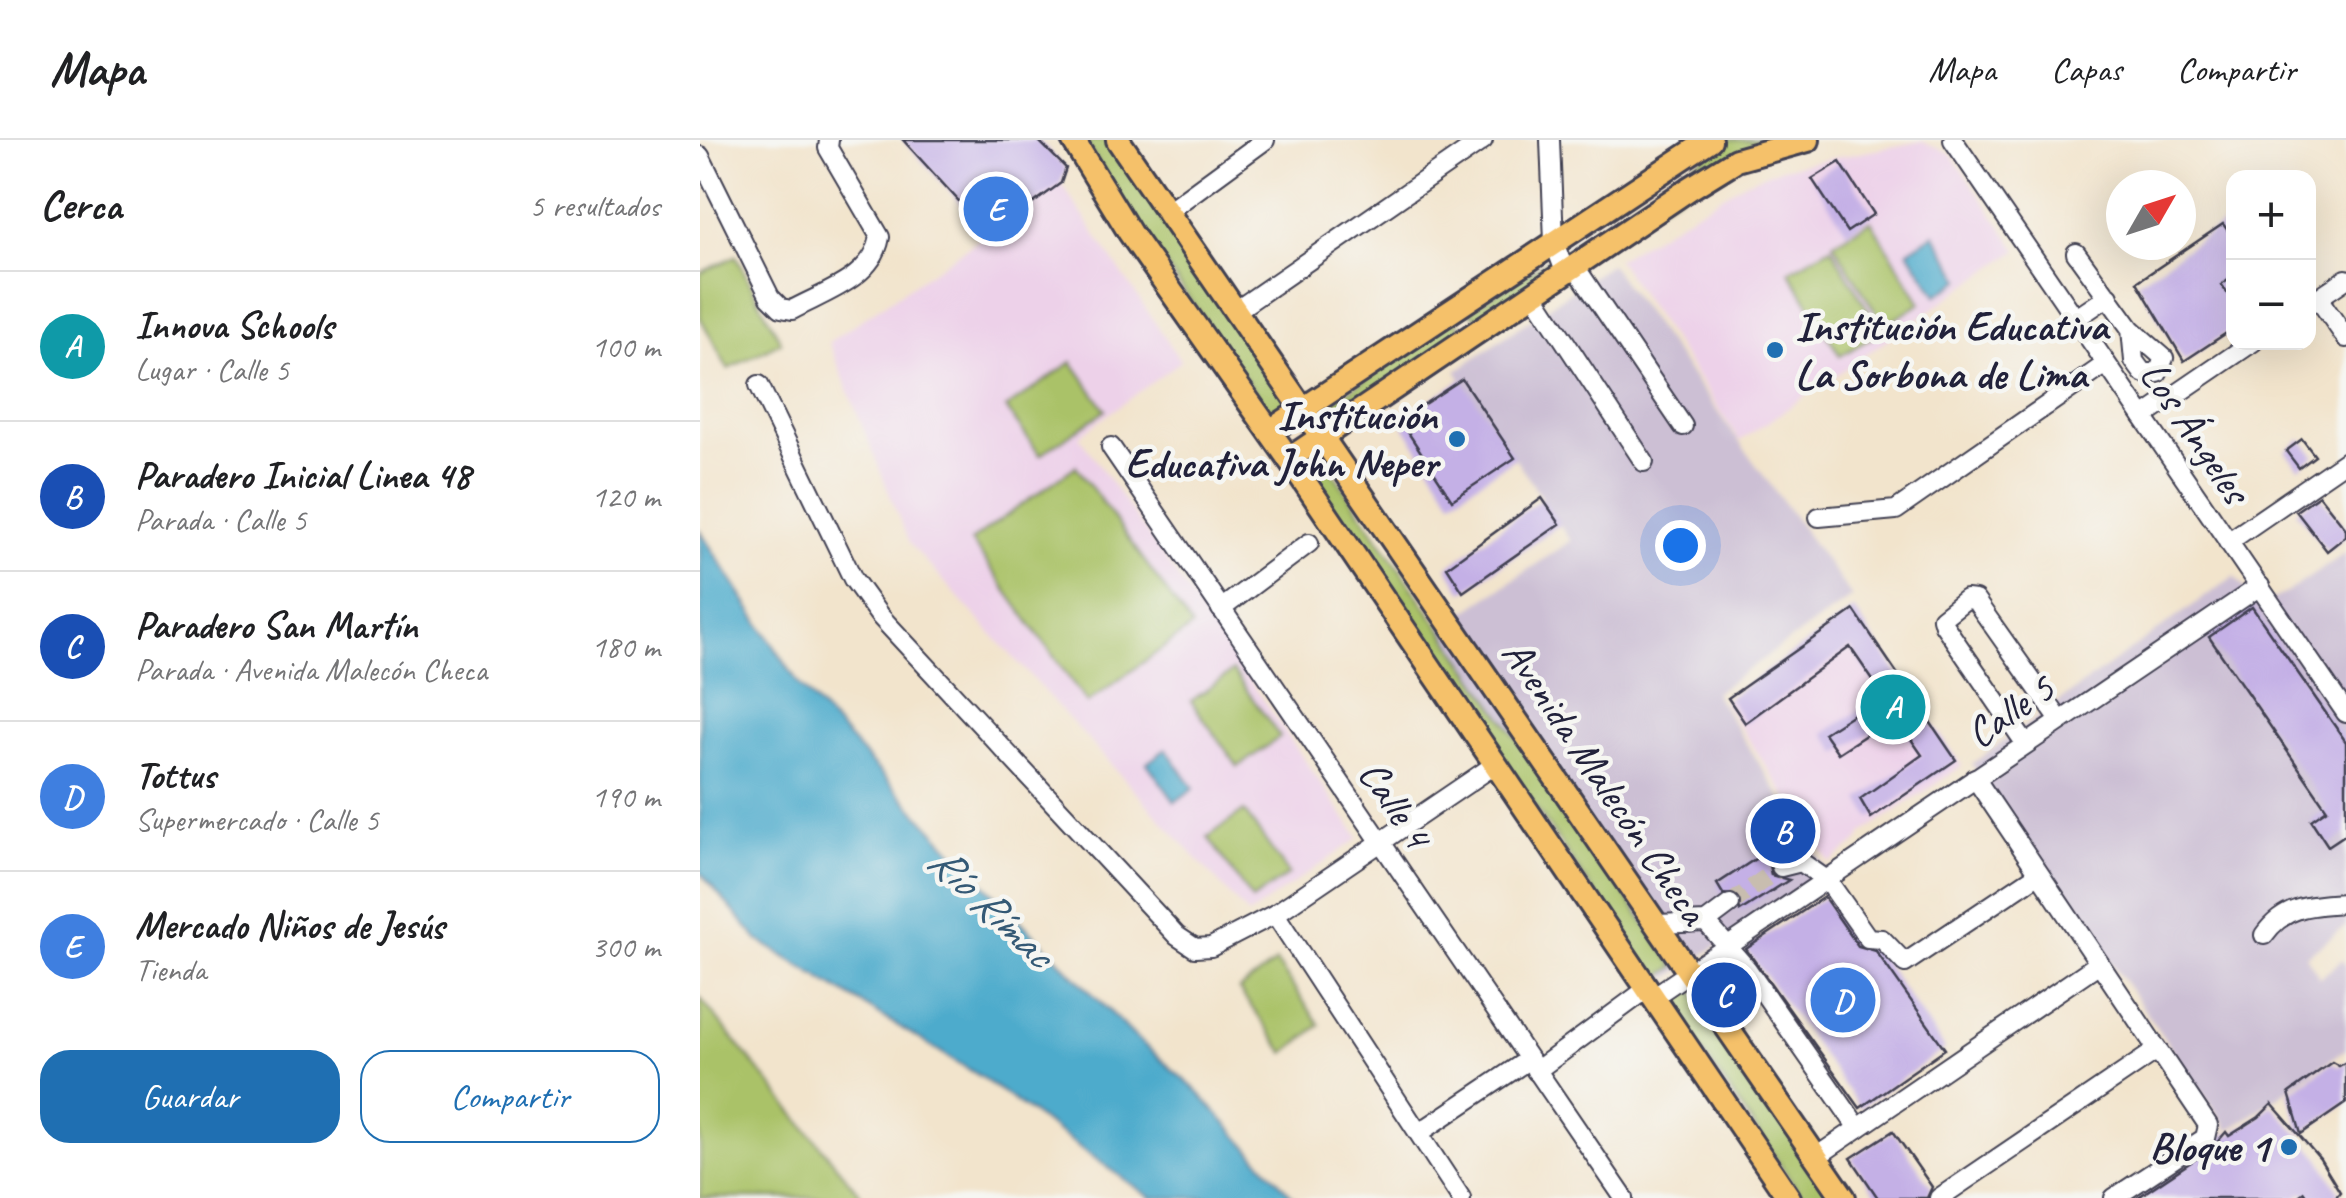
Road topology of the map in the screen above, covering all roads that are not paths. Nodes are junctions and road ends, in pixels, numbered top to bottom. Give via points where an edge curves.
1 (829, 140) edge
2 (1073, 140) edge
3 (1118, 140) edge
4 (1265, 140) edge
5 (1483, 140) edge
6 (1550, 140) edge
7 (1710, 140) edge
8 (1808, 140) edge
9 (1954, 140) edge
10 (700, 156) edge
11 (1168, 210) junction
12 (1554, 242) junction
13 (2076, 253) dead end
14 (1569, 269) junction
15 (2346, 279) edge
16 (1534, 293) junction
17 (2109, 296) junction
18 (2316, 299) edge
19 (2316, 304) edge
20 (1458, 307) junction
21 (1237, 310) junction
22 (2075, 319) junction
23 (2132, 330) dead end
24 (1474, 333) junction
25 (2346, 338) edge
26 (2240, 350) edge
27 (2106, 364) junction
28 (759, 385) dead end
29 (1304, 409) junction
30 (2143, 417) junction
31 (1683, 426) dead end
32 (1270, 431) junction
33 (1322, 435) junction
34 (1111, 448) dead end
35 (1289, 458) junction
36 (2346, 461) edge
37 (1644, 462) dead end
38 (1819, 516) dead end
39 (2228, 542) junction
40 (1309, 543) dead end
41 (2260, 586) junction
42 (1221, 609) junction
43 (2346, 712) edge
44 (2059, 719) junction
45 (2025, 743) junction
46 (1494, 766) junction
47 (1975, 778) junction
48 (1379, 842) junction
49 (1781, 867) dead end
50 (2038, 874) junction
51 (1828, 881) junction
52 (2346, 903) edge
53 (1730, 904) tunnel mouth
54 (1275, 914) junction
55 (1706, 922) junction
56 (1658, 924) junction
57 (2264, 935) dead end
58 (1727, 946) junction
59 (2098, 964) junction
60 (1690, 972) junction
61 (1650, 993) junction
62 (2157, 1050) junction
63 (1532, 1065) junction
64 (1858, 1128) junction
65 (1419, 1133) junction
66 (1816, 1157) junction
67 (1461, 1198) edge
68 (1624, 1198) edge
69 (1789, 1198) edge
70 (1844, 1198) edge
71 (1938, 1198) edge
72 (2114, 1198) edge

1 - 10 street via 880,237 877,255 864,271 792,310 770,297
2 - 32 main road, Avenida Malecón Checa
3 - 11 main road, Avenida Malecón Checa
4 - 11 street
5 - 21 street
6 - 12 street
7 - 12 main road
8 - 14 main road via 1736,160
9 - 22 street, Los Ángeles
11 - 21 main road, Avenida Malecón Checa
12 - 14 street
12 - 20 main road
13 - 17 street
14 - 16 main road
14 - 31 street
15 - 18 street
16 - 24 main road
16 - 37 street
17 - 22 street
17 - 23 street
19 - 25 street
20 - 24 main road
20 - 29 main road
21 - 29 main road, Avenida Malecón Checa
22 - 27 street, Los Ángeles
24 - 33 main road
26 - 30 street
27 - 30 street, Los Ángeles
27 - 38 street via 1896,510
28 - 54 street via 853,579 879,615 1177,936 1195,948 1211,947
29 - 32 main road
29 - 33 main road, Avenida Malecón Checa
30 - 39 street, Los Ángeles
32 - 35 main road, Avenida Malecón Checa
33 - 35 main road
33 - 56 main road, Avenida Malecón Checa
34 - 42 street, Calle 4
35 - 46 main road, Avenida Malecón Checa
36 - 39 street
39 - 41 street, Los Ángeles
40 - 42 street
41 - 43 street, Los Ángeles
41 - 44 street, Calle 5
42 - 48 street, Calle 4
44 - 45 street, Calle 5
44 - 45 street via 1975,600 1946,613 1944,625
45 - 47 street, Calle 5
46 - 48 street
46 - 61 main road, Avenida Malecón Checa
47 - 50 street
47 - 51 street, Calle 5
48 - 54 street
48 - 63 street, Calle 4
49 - 51 street via 1801,862
50 - 51 street via 1905,964 1882,939 1868,938
50 - 59 street
51 - 58 street, Calle 5
52 - 57 street via 2296,908
53 - 55 street
54 - 65 street
55 - 56 street
55 - 58 street
56 - 60 main road, Avenida Malecón Checa
58 - 60 street, Calle 5
58 - 64 street
59 - 62 street
59 - 64 street
60 - 61 street, Calle 5
60 - 66 main road, Avenida Malecón Checa
61 - 63 street, Calle 5
61 - 69 main road, Avenida Malecón Checa
62 - 71 street
62 - 72 street via 2208,1132
63 - 65 street, Calle 5
63 - 68 street, Calle 4
64 - 66 street
65 - 67 street
66 - 70 main road, Avenida Malecón Checa

